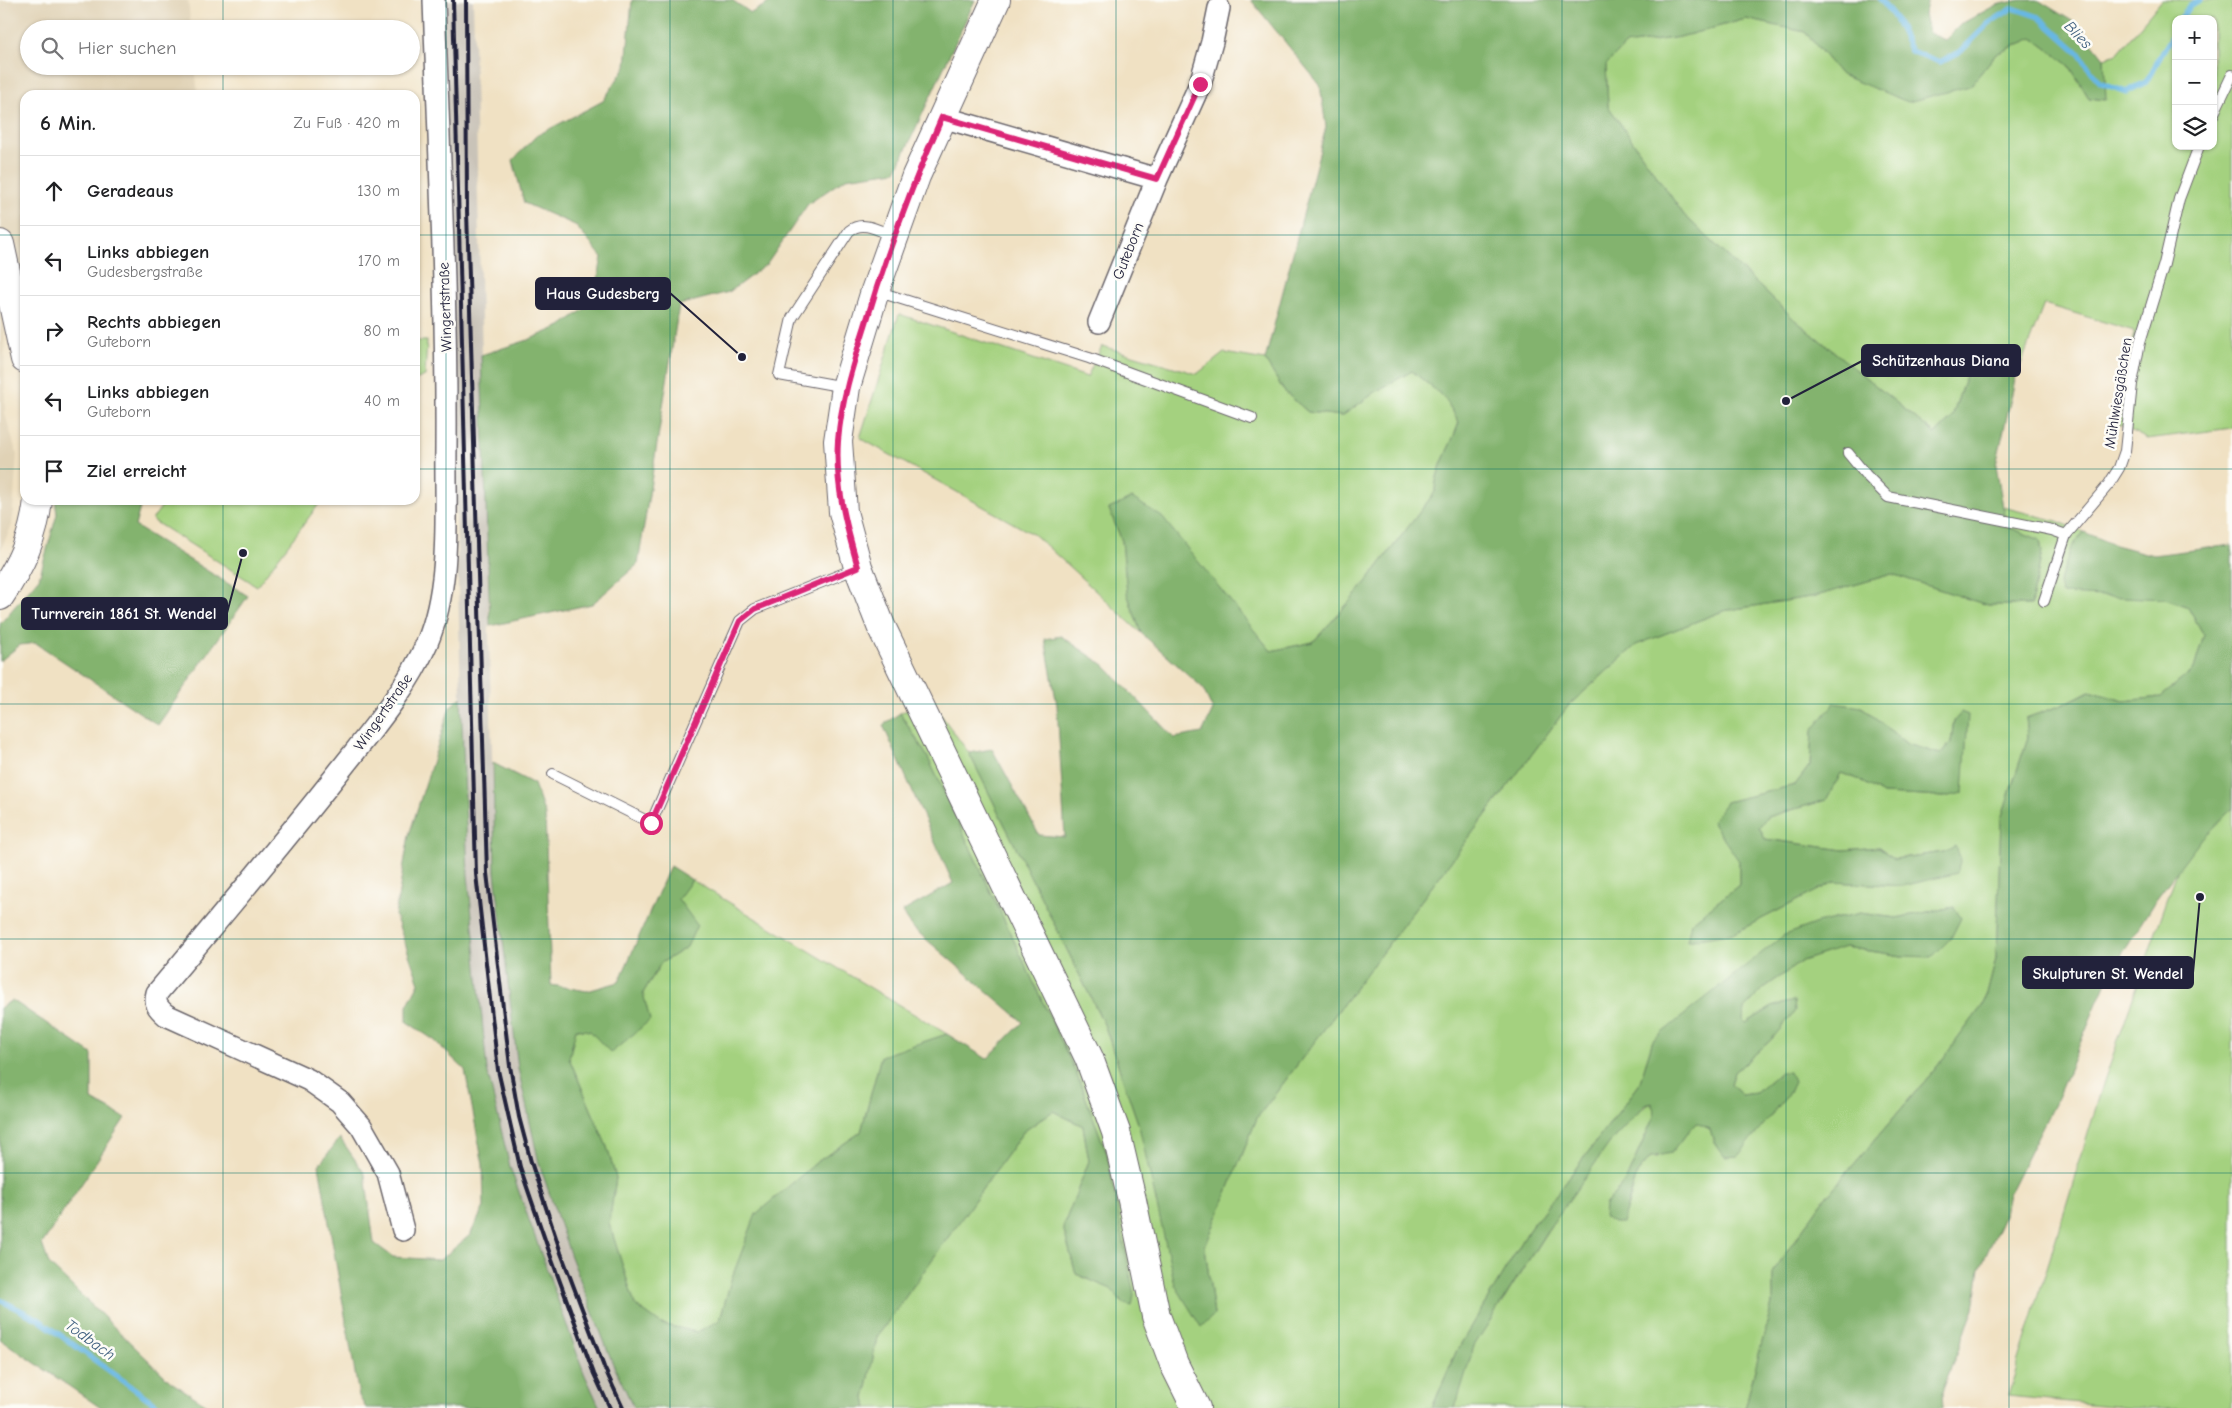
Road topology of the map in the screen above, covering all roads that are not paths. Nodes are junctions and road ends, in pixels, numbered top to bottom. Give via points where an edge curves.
1 (434, 0) edge
2 (996, 0) edge
3 (1219, 8) dead end
4 (2232, 75) edge
5 (2217, 107) edge
6 (942, 117) junction
7 (2197, 150) edge
8 (1157, 179) junction
9 (894, 236) junction
10 (0, 244) edge
11 (876, 291) junction
12 (1099, 322) dead end
13 (20, 336) edge
14 (846, 387) junction
15 (1252, 418) dead end
16 (1848, 453) dead end
17 (37, 505) edge
18 (2066, 535) junction
19 (858, 567) junction
20 (0, 596) edge
21 (2044, 601) dead end
22 (553, 774) dead end
23 (403, 1230) dead end
24 (1196, 1408) edge

1 - 23 street, Wingertstraße via 446,359 445,558 437,610 419,659 386,711 157,993 155,1000 166,1015 309,1080 340,1102 361,1126 388,1174
2 - 6 main road
3 - 8 street, Guteborn via 1200,84
4 - 5 lane
6 - 8 street
6 - 9 main road
7 - 18 lane, Mühlwiesgäßchen via 2179,199 2164,264 2140,342 2122,460 2109,484
8 - 12 street, Guteborn
9 - 11 main road
9 - 14 lane via 867,225 856,226 849,231 792,318 778,375
10 - 13 main road
11 - 14 main road
11 - 15 lane via 1089,358
14 - 19 main road via 838,441 839,474 843,512
16 - 18 lane via 1888,497
17 - 20 main road via 35,524 22,561
18 - 21 lane, Mühlwiesgäßchen
19 - 22 lane via 755,609 740,621 651,823
19 - 24 main road via 881,626 1088,1058 1116,1132 1156,1316 1174,1364

